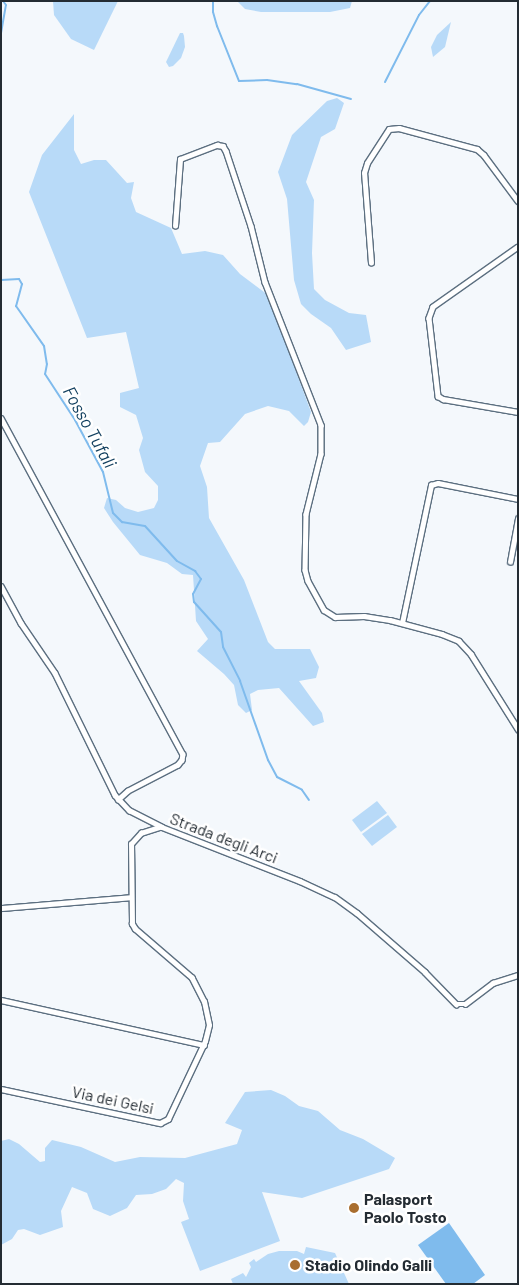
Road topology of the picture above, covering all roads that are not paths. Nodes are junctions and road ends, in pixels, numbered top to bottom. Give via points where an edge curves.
1 (518, 200) edge
2 (176, 226) dead end
3 (518, 247) edge
4 (371, 264) dead end
5 (518, 412) edge
6 (1, 418) edge
7 (518, 499) edge
8 (518, 519) edge
9 (510, 562) dead end
10 (1, 586) edge
11 (402, 623) junction
12 (518, 729) edge
13 (118, 800) junction
14 (162, 827) junction
15 (131, 897) junction
16 (1, 908) edge
17 (518, 975) edge
18 (1, 1000) edge
19 (204, 1044) junction
20 (1, 1089) edge

1 - 4 street via 477,149 398,128 389,129 364,173
2 - 11 street via 180,160 217,145 224,147 251,226 265,282 321,426 321,454 306,514 307,579 330,616 369,616
3 - 5 street via 435,306 429,318 438,396
6 - 13 street via 182,754 178,765 128,791
7 - 11 street via 438,483 431,485
8 - 9 street
10 - 13 street, Strada degli Arci via 55,673
11 - 12 street via 442,634 464,645
13 - 14 street, Strada degli Arci via 136,815
14 - 15 street, Via dei Gelsi via 141,833 131,844
14 - 17 street, Strada degli Arci via 335,897 421,969 458,1005 469,1002 494,983
15 - 16 street
15 - 19 street, Via dei Gelsi via 134,928 186,971 199,989 209,1022
18 - 19 street
19 - 20 street, Via dei Gelsi via 168,1119 163,1122

